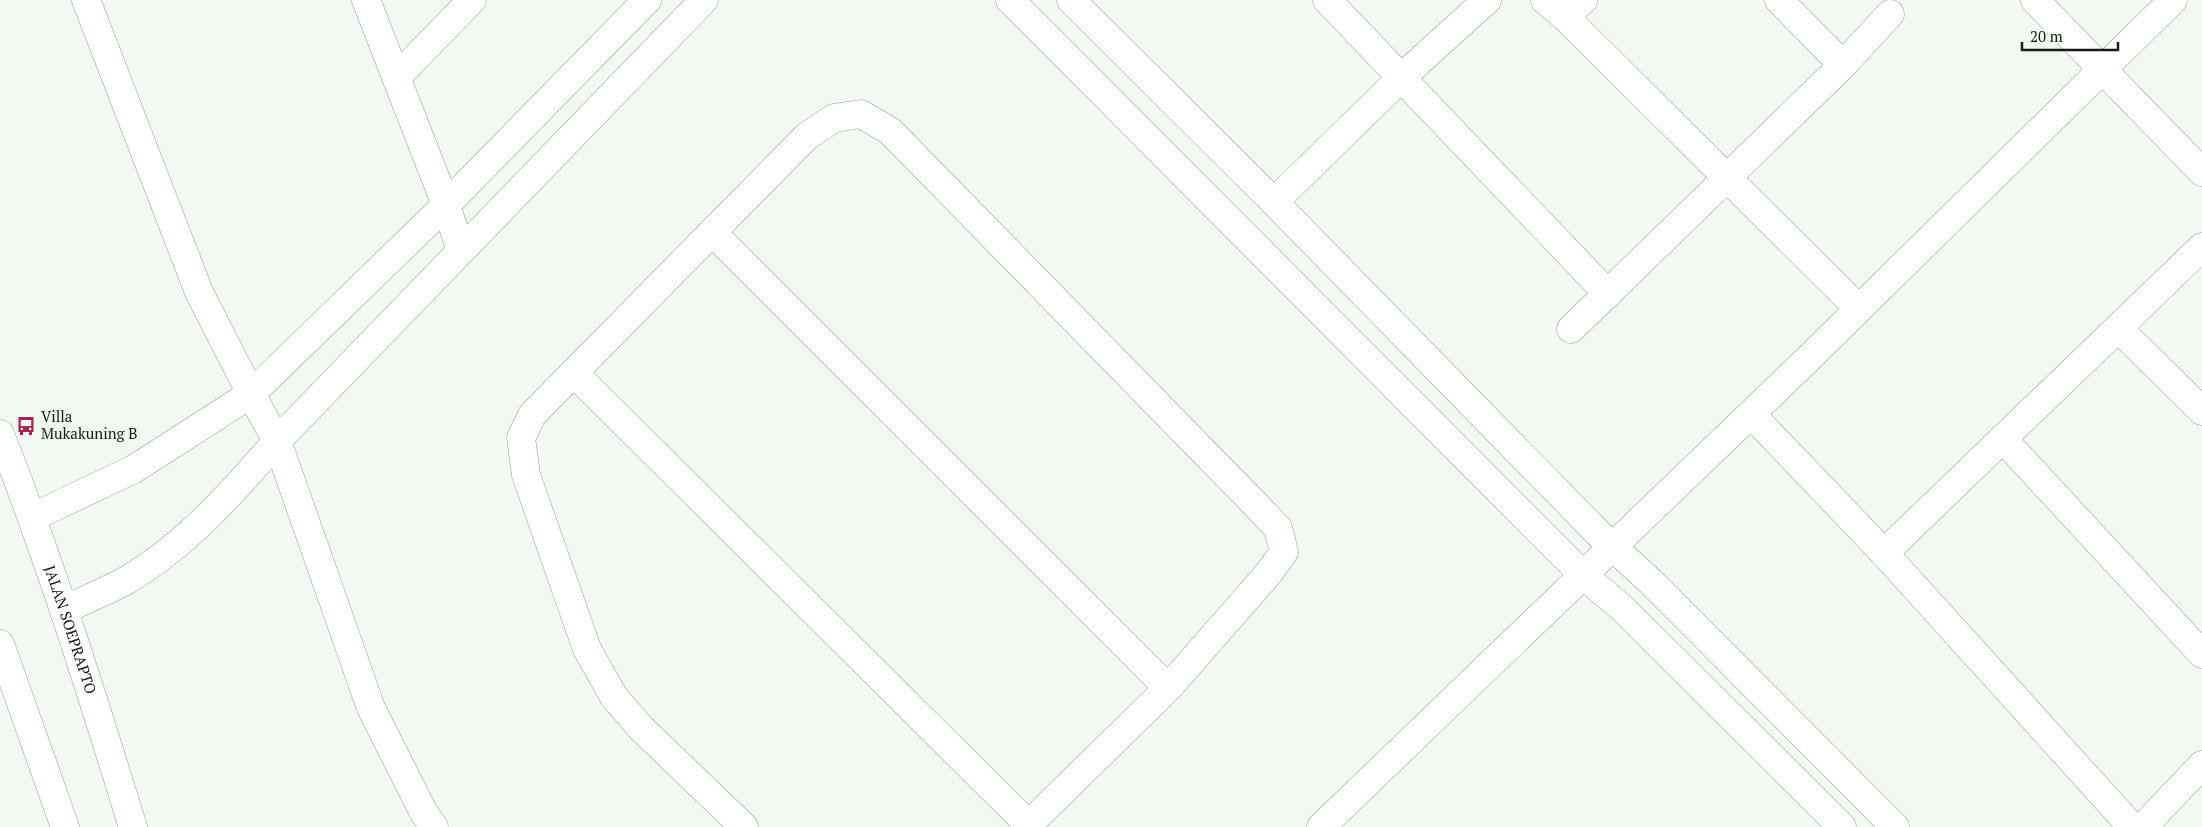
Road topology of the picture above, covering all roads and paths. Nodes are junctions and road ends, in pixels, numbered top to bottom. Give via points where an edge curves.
1 (86, 0) edge
2 (366, 0) edge
3 (472, 0) edge
4 (647, 0) edge
5 (704, 0) edge
6 (1010, 0) edge
7 (1071, 0) edge
8 (1327, 0) edge
9 (1487, 0) edge
10 (1779, 0) edge
11 (2035, 0) edge
12 (2172, 0) edge
13 (1565, 6) edge
14 (1890, 14) dead end
15 (1843, 65) junction
16 (2102, 69) junction
17 (396, 78) junction
18 (1401, 78) junction
19 (2202, 172) edge
20 (1728, 178) junction
21 (1274, 202) junction
22 (446, 205) junction
23 (712, 232) junction
24 (2202, 247) edge
25 (460, 251) junction
26 (1608, 294) junction
27 (1859, 309) junction
28 (2118, 328) junction
29 (1571, 329) dead end
30 (574, 373) junction
31 (251, 394) junction
32 (2202, 412) edge
33 (1752, 414) junction
34 (0, 434) edge
35 (2003, 439) junction
36 (277, 441) junction
37 (33, 518) junction
38 (1613, 547) junction
39 (1884, 553) junction
40 (1584, 575) junction
41 (64, 609) junction
42 (0, 644) edge
43 (2202, 654) edge
44 (1168, 688) junction
45 (2202, 765) edge
46 (1028, 826) edge
47 (65, 827) edge
48 (133, 827) edge
49 (434, 827) edge
50 (744, 827) edge
51 (1321, 827) edge
52 (1842, 827) edge
53 (1895, 827) edge
54 (2132, 827) edge
55 (2143, 827) edge

1 - 31 main road via 199,292
2 - 17 main road
3 - 17 main road
4 - 22 main road
5 - 25 main road
6 - 40 main road
7 - 21 main road
8 - 18 main road
9 - 18 main road
10 - 15 main road
11 - 16 main road
12 - 16 main road
13 - 20 main road
14 - 15 main road
15 - 20 main road
16 - 19 main road
16 - 27 main road
17 - 22 main road
18 - 21 main road
18 - 26 main road
20 - 26 main road
20 - 27 main road
21 - 38 main road
22 - 25 main road
22 - 31 main road
23 - 30 main road
23 - 44 main road
23 - 44 main road via 807,136 834,118 861,114 890,131 1278,528 1284,552
24 - 28 main road
25 - 36 main road
26 - 29 main road
27 - 33 main road
28 - 32 main road
28 - 35 main road
30 - 46 main road
30 - 50 main road via 532,415 521,438 526,475 588,649 614,697 642,729
31 - 36 main road
31 - 37 main road via 134,470
33 - 38 main road
33 - 39 main road
34 - 37 main road, JALAN SOEPRAPTO
35 - 39 main road
35 - 43 main road
36 - 41 main road via 236,488 179,544 126,580
36 - 49 main road via 371,708
37 - 41 main road, JALAN SOEPRAPTO
38 - 40 main road
38 - 53 main road
39 - 54 main road
40 - 51 main road
40 - 52 main road
41 - 48 main road, JALAN SOEPRAPTO
42 - 47 main road
44 - 46 main road
45 - 55 main road

